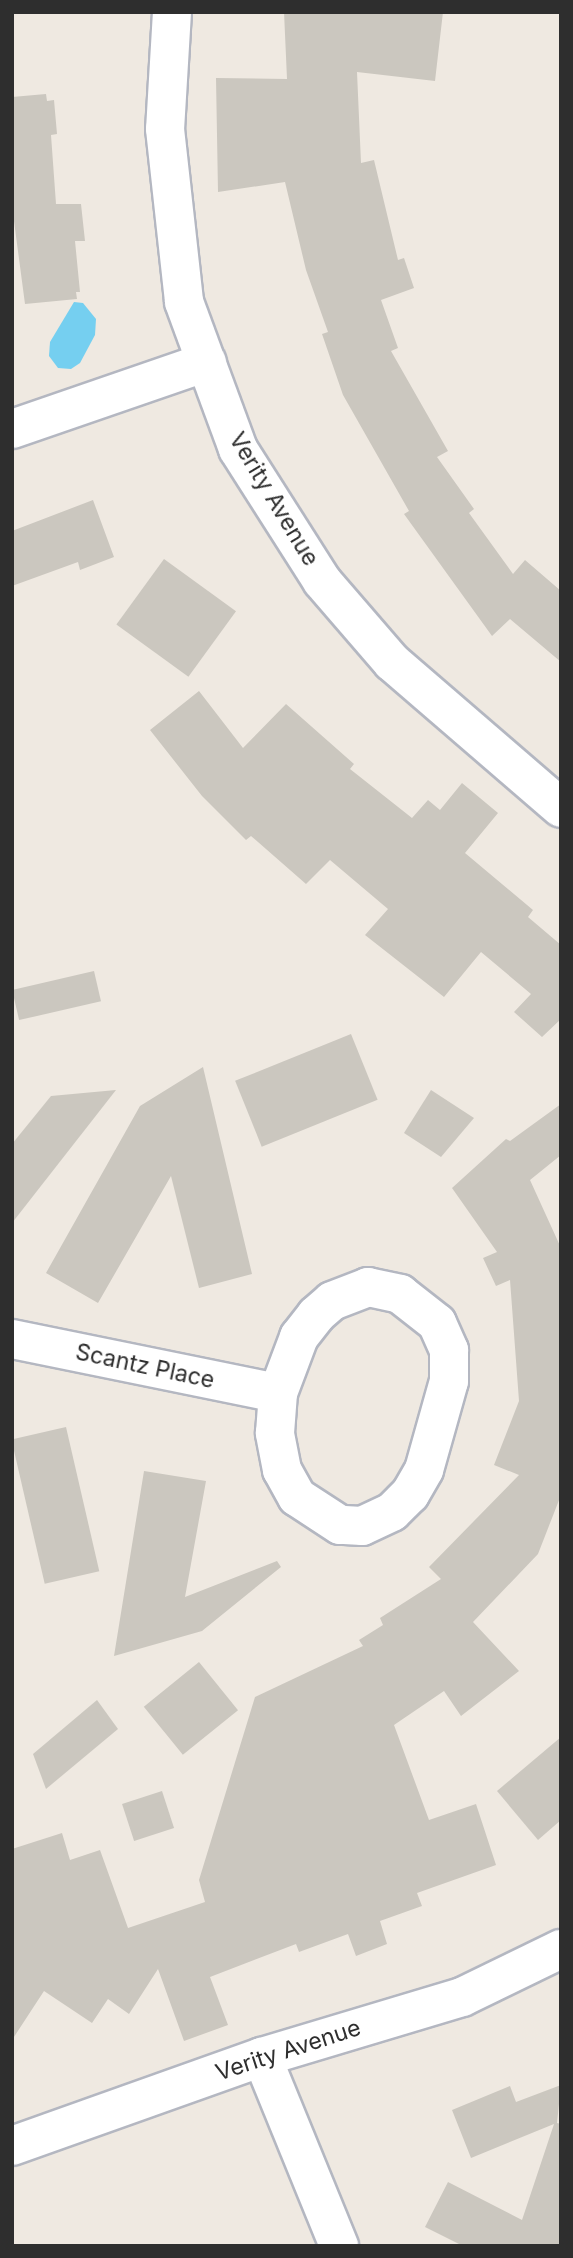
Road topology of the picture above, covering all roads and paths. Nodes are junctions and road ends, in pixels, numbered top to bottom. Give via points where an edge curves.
1 (172, 12) edge
2 (207, 362) junction
3 (12, 429) edge
4 (561, 808) edge
5 (12, 1339) edge
6 (278, 1393) junction
7 (561, 1949) edge
8 (261, 2057) junction
9 (12, 2146) edge
10 (339, 2246) edge

1 - 2 street, Verity Avenue via 164,129 174,232 184,302
2 - 3 street
2 - 4 street, Verity Avenue via 238,449 322,581 392,662
5 - 6 street, Scantz Place
6 - 6 street via 299,1337 316,1314 332,1301 368,1287 400,1294 418,1304 436,1323 449,1350 449,1381 424,1469 410,1494 392,1512 362,1525 340,1525 297,1497 282,1470 275,1433
7 - 8 street, Verity Avenue via 462,1997
8 - 9 street, Verity Avenue
8 - 10 street

